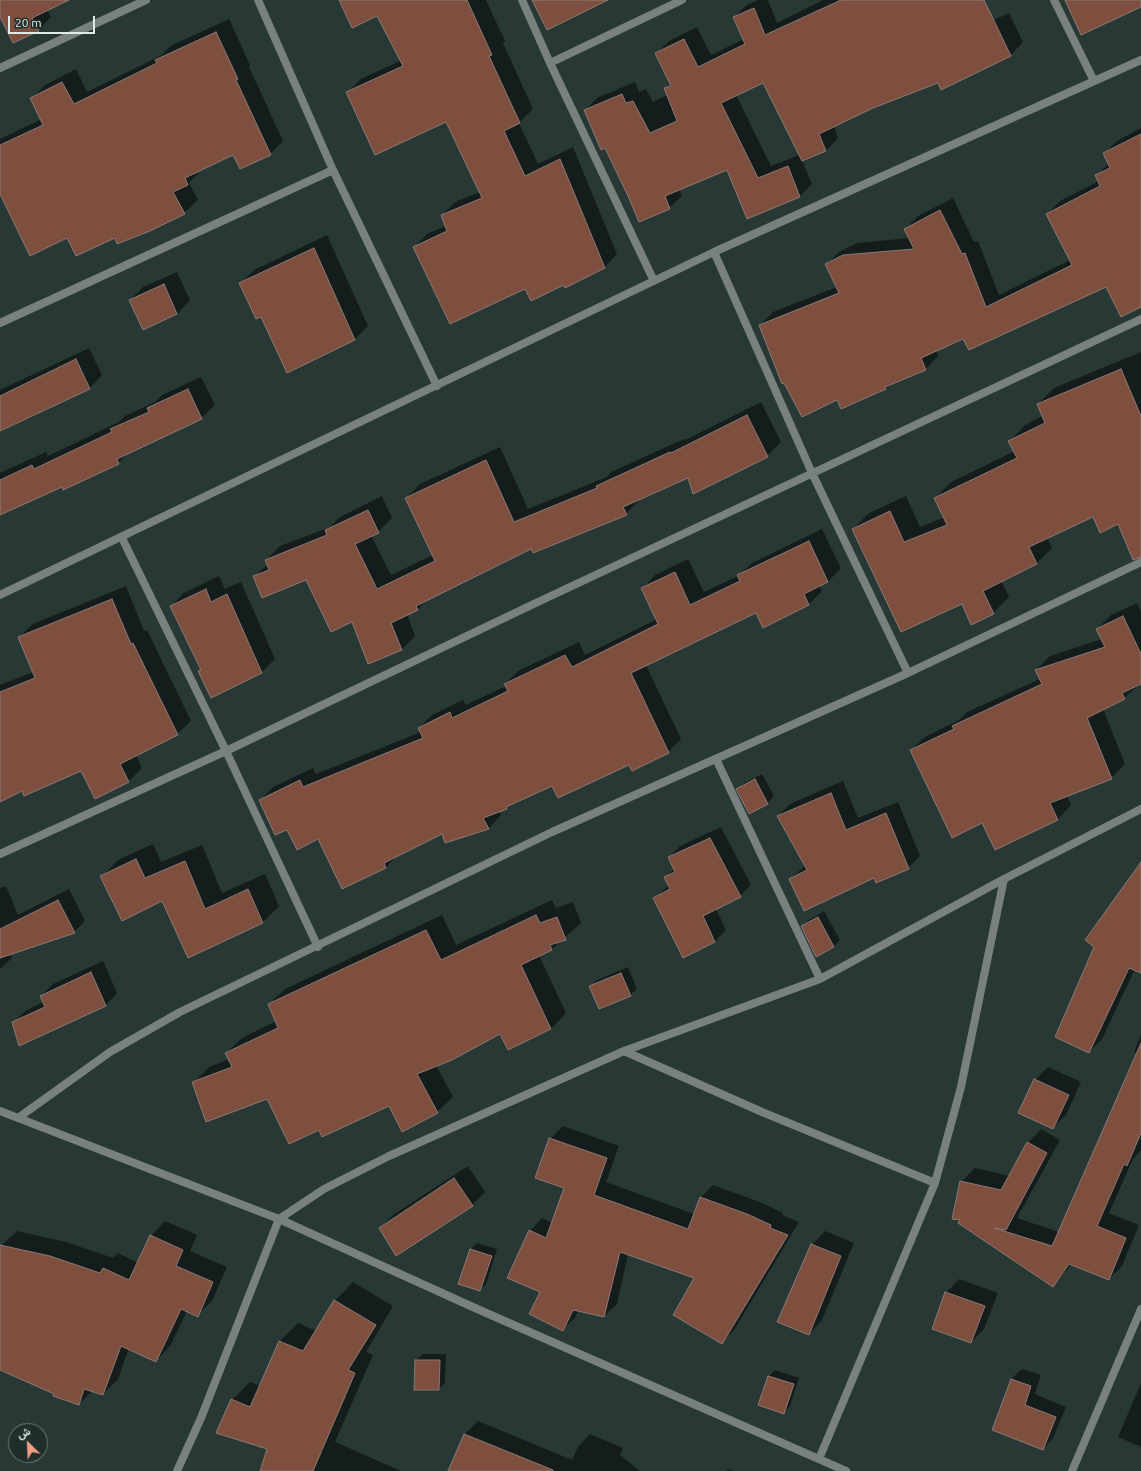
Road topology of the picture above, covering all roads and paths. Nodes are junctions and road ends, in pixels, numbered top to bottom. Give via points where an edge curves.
1 (146, 0) edge
2 (258, 0) edge
3 (522, 0) edge
4 (682, 0) edge
5 (1054, 0) edge
6 (1141, 60) edge
7 (550, 63) junction
8 (0, 68) edge
9 (1094, 80) junction
10 (333, 170) junction
11 (714, 252) junction
12 (654, 281) junction
13 (1141, 319) edge
14 (0, 324) edge
15 (437, 386) junction
16 (812, 473) junction
17 (122, 538) junction
18 (1141, 562) edge
19 (0, 595) edge
20 (908, 673) junction
21 (226, 751) junction
22 (716, 758) junction
23 (1141, 809) edge
24 (0, 854) edge
25 (1004, 879) junction
26 (318, 947) junction
27 (820, 979) junction
28 (624, 1051) junction
29 (0, 1111) edge
30 (18, 1118) junction
31 (935, 1183) junction
32 (278, 1219) junction
33 (1141, 1309) edge
34 (819, 1459) junction
35 (177, 1471) edge
36 (846, 1471) edge
37 (1072, 1471) edge

1 - 8 street
2 - 10 street
3 - 7 street
4 - 7 street
5 - 9 street
6 - 9 street
7 - 12 street
9 - 11 street
10 - 14 street
10 - 15 street
11 - 12 street
11 - 16 street
12 - 15 street
13 - 16 street
15 - 17 street
16 - 20 street
16 - 21 street
17 - 19 street
17 - 21 street
18 - 20 street
20 - 22 street
21 - 24 street
21 - 26 street
22 - 26 street via 552,832
22 - 27 street
23 - 25 street
25 - 27 street
25 - 31 street via 961,1087
26 - 30 street via 167,1020 110,1052
27 - 28 street
28 - 31 street via 762,1112
28 - 32 street via 389,1156 324,1189
29 - 30 street
30 - 32 street
31 - 34 street
32 - 34 street
32 - 35 street via 201,1418
33 - 37 street
34 - 36 street

